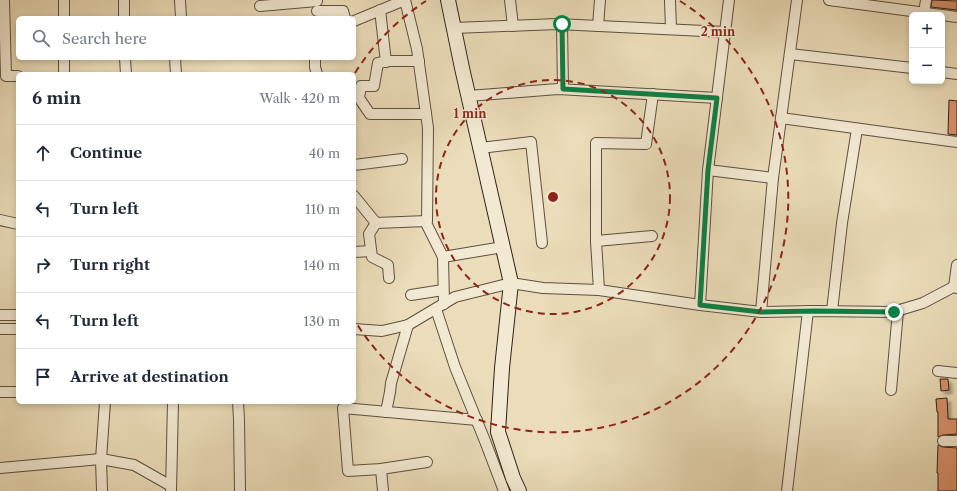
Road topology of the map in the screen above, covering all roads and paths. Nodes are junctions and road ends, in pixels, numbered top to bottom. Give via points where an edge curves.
1 (4, 0) edge
2 (64, 0) edge
3 (124, 0) edge
4 (180, 0) edge
5 (448, 0) edge
6 (510, 0) edge
7 (600, 0) edge
8 (670, 0) edge
9 (729, 0) edge
10 (797, 0) edge
11 (829, 0) edge
12 (926, 0) edge
13 (875, 3) edge
14 (260, 6) dead end
15 (317, 7) edge
16 (380, 10) junction
17 (919, 12) edge
18 (924, 12) edge
19 (945, 15) edge
20 (64, 16) edge
21 (124, 16) edge
22 (181, 16) edge
23 (344, 16) edge
24 (957, 17) edge
25 (356, 20) edge
26 (562, 24) junction
27 (513, 26) junction
28 (598, 26) junction
29 (454, 28) junction
30 (671, 29) junction
31 (725, 32) junction
32 (790, 54) junction
33 (64, 60) edge
34 (125, 60) edge
35 (175, 60) edge
36 (315, 60) edge
37 (419, 61) junction
38 (386, 62) junction
39 (909, 68) edge
40 (64, 72) edge
41 (126, 72) edge
42 (176, 72) edge
43 (316, 72) edge
44 (945, 72) edge
45 (957, 74) edge
46 (16, 76) edge
47 (563, 89) junction
48 (653, 94) junction
49 (468, 96) junction
50 (357, 98) edge
51 (717, 98) junction
52 (426, 114) junction
53 (781, 118) junction
54 (857, 129) junction
55 (957, 142) edge
56 (480, 148) junction
57 (402, 159) dead end
58 (356, 165) edge
59 (708, 170) junction
60 (773, 178) junction
61 (356, 198) edge
62 (0, 220) edge
63 (425, 221) junction
64 (376, 223) junction
65 (16, 224) edge
66 (652, 236) dead end
67 (596, 241) junction
68 (542, 243) dead end
69 (502, 247) junction
70 (371, 251) junction
71 (356, 252) edge
72 (443, 257) junction
73 (957, 265) edge
74 (389, 278) dead end
75 (511, 283) junction
76 (956, 287) edge
77 (444, 290) junction
78 (599, 290) junction
79 (411, 295) dead end
80 (700, 305) junction
81 (440, 306) junction
82 (898, 310) junction
83 (808, 311) junction
84 (832, 311) junction
85 (761, 312) junction
86 (0, 315) edge
87 (16, 315) edge
88 (408, 325) junction
89 (0, 329) edge
90 (16, 329) edge
91 (356, 329) edge
92 (938, 371) dead end
93 (957, 373) edge
94 (891, 390) dead end
95 (0, 392) edge
96 (16, 392) edge
97 (105, 404) edge
98 (173, 404) edge
99 (238, 404) edge
100 (386, 412) junction
101 (477, 420) junction
102 (943, 441) dead end
103 (957, 441) edge
104 (101, 459) junction
105 (427, 462) dead end
106 (0, 468) edge
107 (381, 469) junction
108 (171, 488) edge
109 (102, 491) edge
110 (240, 491) edge
111 (383, 491) edge
112 (504, 491) edge
113 (519, 491) edge
114 (787, 491) edge

1 - 46 street via 6,76
2 - 20 street
3 - 21 street
4 - 22 street
5 - 29 street
6 - 27 street
7 - 28 street
8 - 30 street
9 - 31 street
10 - 32 street
11 - 13 street
12 - 18 street
13 - 17 street
14 - 15 street
15 - 23 street via 343,12
16 - 25 street
16 - 37 street via 404,0
16 - 38 street
19 - 24 street
26 - 27 street
26 - 28 street
26 - 47 street
27 - 29 street
28 - 30 street
29 - 49 street
30 - 31 street
31 - 51 street
32 - 39 street
32 - 53 street
33 - 40 street
34 - 41 street
35 - 42 street
36 - 43 street
37 - 38 street
37 - 52 street
38 - 50 street via 378,64 374,86 361,86
44 - 45 street
47 - 48 street
47 - 49 street
48 - 51 street
48 - 67 street via 646,144 596,143
49 - 56 street
50 - 52 street via 370,114
51 - 59 street
52 - 63 street via 428,136
53 - 54 street
53 - 60 street
54 - 55 street
54 - 84 street via 842,223
56 - 68 street via 531,142
56 - 69 street
57 - 58 street
59 - 60 street
59 - 80 street
60 - 85 street
61 - 64 street
62 - 65 street
63 - 64 street
63 - 72 street
64 - 70 street via 369,234
66 - 67 street
67 - 78 street
69 - 72 street
69 - 75 street
70 - 71 street
70 - 74 street via 372,257 388,265
72 - 77 street
73 - 76 street
75 - 78 street via 543,288
75 - 81 street via 455,297
75 - 113 street via 498,432
76 - 82 street via 923,303
77 - 79 street
77 - 81 street
78 - 80 street
80 - 85 street
81 - 88 street
81 - 101 street via 455,367
82 - 84 street
82 - 94 street
83 - 84 street
83 - 85 street
83 - 114 street
86 - 87 street
88 - 91 street via 382,331
88 - 100 street via 391,383
89 - 90 street
92 - 93 street
95 - 96 street
97 - 104 street
98 - 108 street
99 - 110 street
100 - 101 street
100 - 107 street via 343,408 348,471
101 - 112 street
102 - 103 street
104 - 106 street
104 - 108 street via 134,465
104 - 109 street
105 - 107 street
107 - 111 street

